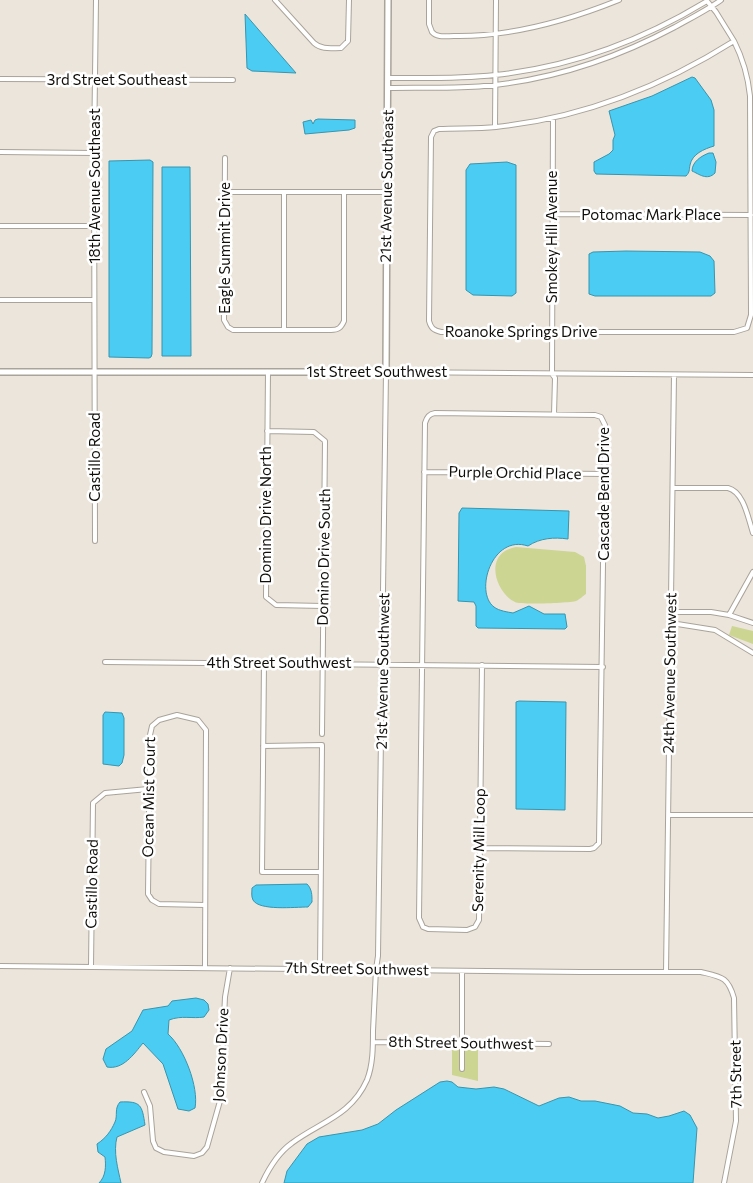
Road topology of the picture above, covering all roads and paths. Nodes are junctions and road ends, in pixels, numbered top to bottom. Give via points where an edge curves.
1 (96, 0) edge
2 (275, 0) edge
3 (349, 0) edge
4 (388, 0) edge
5 (429, 0) edge
6 (496, 0) edge
7 (619, 0) edge
8 (721, 0) edge
9 (708, 1) edge
10 (711, 7) junction
11 (496, 34) junction
12 (734, 42) junction
13 (496, 75) junction
14 (388, 78) junction
15 (0, 79) edge
16 (233, 80) dead end
17 (96, 81) junction
18 (496, 85) junction
19 (388, 88) junction
20 (553, 118) junction
21 (495, 127) junction
22 (0, 152) edge
23 (94, 153) junction
24 (225, 158) dead end
25 (225, 192) junction
26 (284, 192) junction
27 (344, 192) junction
28 (387, 192) junction
29 (552, 214) junction
30 (750, 216) junction
31 (0, 226) edge
32 (94, 226) junction
33 (0, 300) edge
34 (94, 300) junction
35 (284, 330) junction
36 (552, 332) junction
37 (0, 372) edge
38 (94, 372) junction
39 (268, 372) junction
40 (386, 372) junction
41 (552, 374) junction
42 (674, 374) junction
43 (753, 375) edge
44 (554, 414) junction
45 (267, 431) junction
46 (424, 472) junction
47 (605, 474) junction
48 (672, 488) junction
49 (753, 533) edge
50 (95, 541) dead end
51 (753, 572) edge
52 (323, 606) junction
53 (671, 612) junction
54 (729, 615) junction
55 (670, 623) junction
56 (753, 623) edge
57 (753, 653) edge
58 (105, 662) dead end
59 (264, 663) junction
60 (322, 663) junction
61 (383, 664) junction
62 (422, 665) junction
63 (482, 666) junction
64 (602, 667) junction
65 (322, 734) dead end
66 (263, 746) junction
67 (148, 789) junction
68 (668, 815) junction
69 (753, 815) edge
70 (479, 848) junction
71 (319, 872) junction
72 (206, 905) junction
73 (0, 966) edge
74 (91, 966) junction
75 (205, 967) junction
76 (230, 968) junction
77 (320, 968) junction
78 (376, 969) junction
79 (462, 971) junction
80 (666, 972) junction
81 (714, 975) joint
82 (373, 1042) junction
83 (462, 1043) junction
84 (549, 1044) dead end
85 (462, 1069) dead end
86 (144, 1092) dead end
87 (262, 1183) edge
88 (724, 1183) edge

1 - 17 street, 18th Avenue Southeast
2 - 3 street via 321,48 341,48 348,41
4 - 14 street, 21st Avenue Southeast
5 - 11 street via 429,24 434,35
6 - 11 street
7 - 11 street via 563,20
8 - 10 street
9 - 10 street, Roanoke Springs Drive
9 - 13 street via 644,36 603,51 562,63
10 - 12 street, Roanoke Springs Drive
10 - 18 street via 648,41 592,64
11 - 13 street
12 - 20 street, Roanoke Springs Drive via 668,79 609,103
12 - 30 street, Roanoke Springs Drive via 742,57 750,96
13 - 14 street
13 - 18 street
14 - 19 street, 21st Avenue Southeast
15 - 17 street, 3rd Street Southeast
16 - 17 street, 3rd Street Southeast
17 - 23 street, 18th Avenue Southeast
18 - 19 street
18 - 21 street
19 - 28 street, 21st Avenue Southeast
20 - 21 street, Roanoke Springs Drive
20 - 29 street, Smokey Hill Avenue
21 - 36 street, Roanoke Springs Drive via 439,129 431,137 430,327 440,332
22 - 23 street
23 - 32 street, 18th Avenue Southeast
24 - 25 street, Eagle Summit Drive
25 - 26 street
25 - 35 street, Eagle Summit Drive via 224,320 233,330
26 - 27 street
26 - 35 street
27 - 28 street
27 - 35 street, Eagle Summit Drive via 342,326 336,330
28 - 40 street, 21st Avenue Southeast
29 - 30 street, Potomac Mark Place
29 - 36 street, Smokey Hill Avenue
30 - 36 street, Roanoke Springs Drive via 751,315 747,328 734,332
31 - 32 street
32 - 34 street, 18th Avenue Southeast
33 - 34 street
34 - 38 street, 18th Avenue Southeast
36 - 41 street, Smokey Hill Avenue
37 - 38 street, 1st Street Southwest
38 - 39 street, 1st Street Southwest
38 - 50 street, Castillo Road
39 - 40 street, 1st Street Southwest
39 - 45 street, Domino Drive North
40 - 41 street, 1st Street Southwest
40 - 61 street, 21st Avenue Southwest
41 - 42 street, 1st Street Southwest
41 - 44 street, Smokey Hill Avenue via 555,378
42 - 43 street, 1st Street Southwest
42 - 48 street, 24th Avenue Southwest
44 - 46 street, Cascade Bend Drive via 430,414 425,424
44 - 47 street, Cascade Bend Drive via 595,415 604,420
45 - 52 street, Domino Drive South via 314,432 325,441
45 - 52 street, Domino Drive North via 266,597 276,606
46 - 47 street, Purple Orchid Place
46 - 62 street, Cascade Bend Drive
47 - 64 street, Cascade Bend Drive
48 - 49 street via 735,490
48 - 53 street, 24th Avenue Southwest
51 - 54 street
52 - 60 street, Domino Drive South
53 - 54 street
53 - 55 street, 24th Avenue Southwest
54 - 56 street
55 - 57 street via 715,630
55 - 68 street, 24th Avenue Southwest
58 - 59 street, 4th Street Southwest
59 - 60 street, 4th Street Southwest
59 - 66 street
60 - 61 street, 4th Street Southwest
60 - 65 street, Domino Drive South
61 - 62 street, 4th Street Southwest
61 - 78 street, 21st Avenue Southwest
62 - 63 street, 4th Street Southwest
62 - 70 street, Serenity Mill Loop via 419,918 423,927 467,930 475,927 479,920
63 - 64 street, 4th Street Southwest
63 - 70 street, Serenity Mill Loop
64 - 70 street, Cascade Bend Drive via 600,839 597,846 590,849
66 - 71 street via 262,872
66 - 71 street via 322,745
67 - 72 street, Ocean Mist Court via 148,894 159,904
67 - 72 street, Ocean Mist Court via 152,726 159,720 177,715 198,720 206,730
67 - 74 street, Castillo Road via 105,793 93,803
68 - 69 street
68 - 80 street, 24th Avenue Southwest
71 - 77 street
72 - 75 street, Ocean Mist Court
73 - 74 street, 7th Street Southwest
74 - 75 street, 7th Street Southwest
75 - 76 street, 7th Street Southwest
76 - 77 street, 7th Street Southwest
76 - 86 street, Johnson Drive via 225,997 220,1101 202,1154 194,1156 156,1148 150,1106
77 - 78 street, 7th Street Southwest
78 - 79 street, 7th Street Southwest
78 - 82 street, 21st Avenue Southwest
79 - 80 street, 7th Street Southwest
79 - 83 street
80 - 81 street, 7th Street Southwest
81 - 88 street, 7th Street via 730,984 734,998 736,1121
82 - 83 street, 8th Street Southwest
82 - 87 street, 21st Avenue Southwest via 371,1068 353,1103 341,1114 291,1144 271,1166
83 - 84 street, 8th Street Southwest
83 - 85 street

